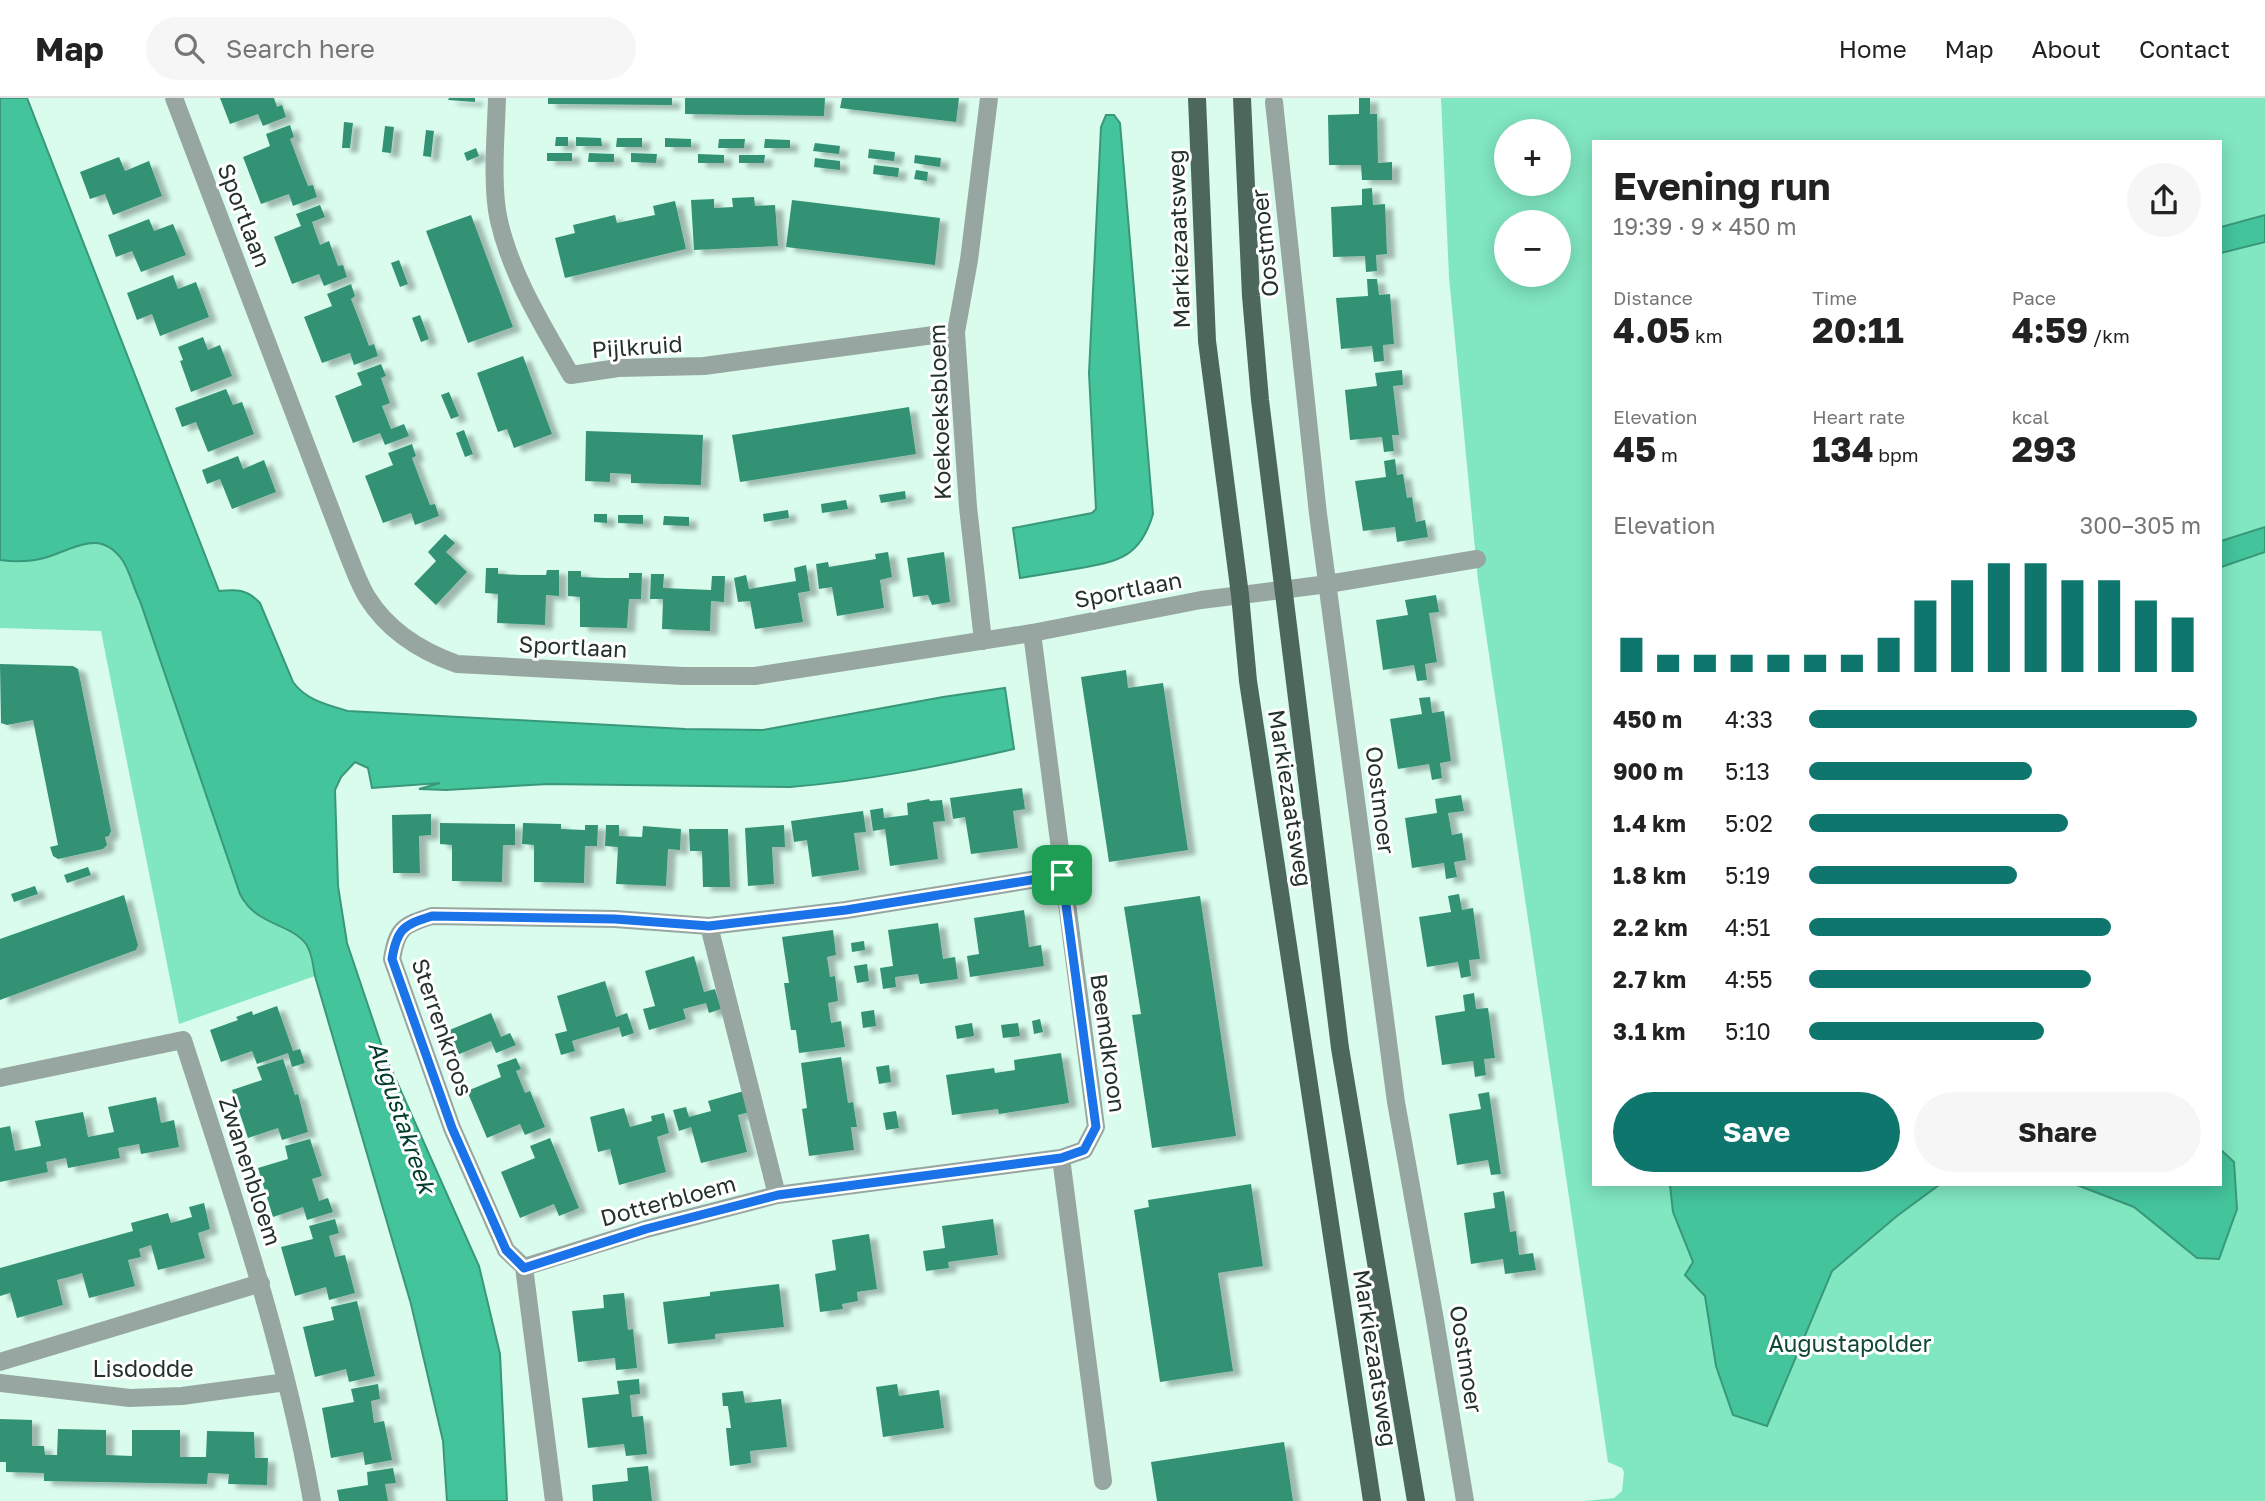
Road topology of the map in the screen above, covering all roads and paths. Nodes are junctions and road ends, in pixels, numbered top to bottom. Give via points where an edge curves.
1 (174, 98) edge
2 (497, 98) edge
3 (989, 98) edge
4 (1197, 98) edge
5 (1242, 98) edge
6 (1275, 102) dead end
7 (956, 332) junction
8 (1477, 559) dead end
9 (1328, 584) junction
10 (1283, 590) junction
11 (1240, 595) junction
12 (1032, 633) junction
13 (982, 641) junction
14 (1062, 875) junction
15 (709, 926) junction
16 (0, 1079) edge
17 (1061, 1158) junction
18 (778, 1195) junction
19 (524, 1268) junction
20 (261, 1283) junction
21 (0, 1362) edge
22 (286, 1382) junction
23 (0, 1383) edge
24 (1104, 1481) dead end
25 (312, 1501) edge
26 (554, 1501) edge
27 (1372, 1501) edge
28 (1416, 1501) edge
29 (1465, 1501) edge

1 - 13 street, Sportlaan via 345,547 368,598 406,640 457,664 682,676 755,676
2 - 7 street, Pijlkruid via 498,219 517,280 571,375 618,368 704,366
3 - 7 street, Koekoeksbloem
4 - 11 main road, Markiezaatsweg via 1207,341
5 - 10 main road, Markiezaatsweg via 1251,296
6 - 9 street, Oostmoer
7 - 13 street, Koekoeksbloem
8 - 9 street, Sportlaan
9 - 10 street, Sportlaan
9 - 29 street, Oostmoer via 1396,1102
10 - 11 street, Sportlaan
10 - 28 main road, Markiezaatsweg via 1340,1048
11 - 12 street, Sportlaan
11 - 27 main road, Markiezaatsweg via 1248,681
12 - 13 street, Sportlaan
12 - 14 street, Beemdkroon
14 - 15 street, Sterrenkroos via 846,910
14 - 17 street, Beemdkroon via 1096,1127 1084,1150
15 - 18 street
15 - 19 street, Sterrenkroos via 615,919 432,916 406,924 395,940 392,959 452,1128 506,1250
16 - 20 street, Zwanenbloem via 183,1040
17 - 18 street, Dotterbloem
17 - 24 street
18 - 19 street, Dotterbloem via 646,1229
19 - 26 street
20 - 21 street, Lisdodde
20 - 22 street, Zwanenbloem
22 - 23 street, Lisdodde via 130,1398
22 - 25 street, Zwanenbloem

